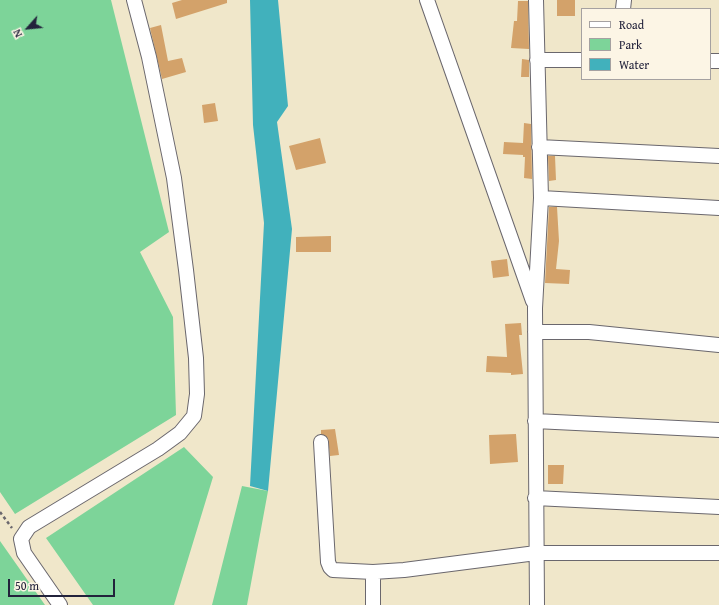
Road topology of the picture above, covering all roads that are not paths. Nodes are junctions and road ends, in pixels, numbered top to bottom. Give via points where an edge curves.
1 (134, 0) edge
2 (427, 0) edge
3 (536, 0) edge
4 (537, 60) junction
5 (581, 60) edge
6 (539, 147) junction
7 (719, 156) edge
8 (541, 198) junction
9 (719, 208) edge
10 (536, 308) junction
11 (536, 332) junction
12 (719, 345) edge
13 (534, 421) junction
14 (719, 430) edge
15 (321, 442) dead end
16 (536, 498) junction
17 (719, 506) edge
18 (536, 553) junction
19 (719, 553) edge
20 (373, 572) junction
21 (60, 605) edge
22 (373, 605) edge
23 (536, 605) edge

1 - 21 street via 150,57 174,178 196,358 197,394 194,416 180,433 29,527 21,539 24,553
2 - 10 street
3 - 4 street
4 - 5 street
4 - 6 street
6 - 7 street
6 - 8 street
8 - 9 street
8 - 10 street
10 - 11 street
11 - 12 street via 589,332
11 - 13 street
13 - 14 street
13 - 16 street
15 - 20 street via 328,562 333,570
16 - 17 street
16 - 18 street
18 - 19 street
18 - 20 street
18 - 23 street
20 - 22 street

